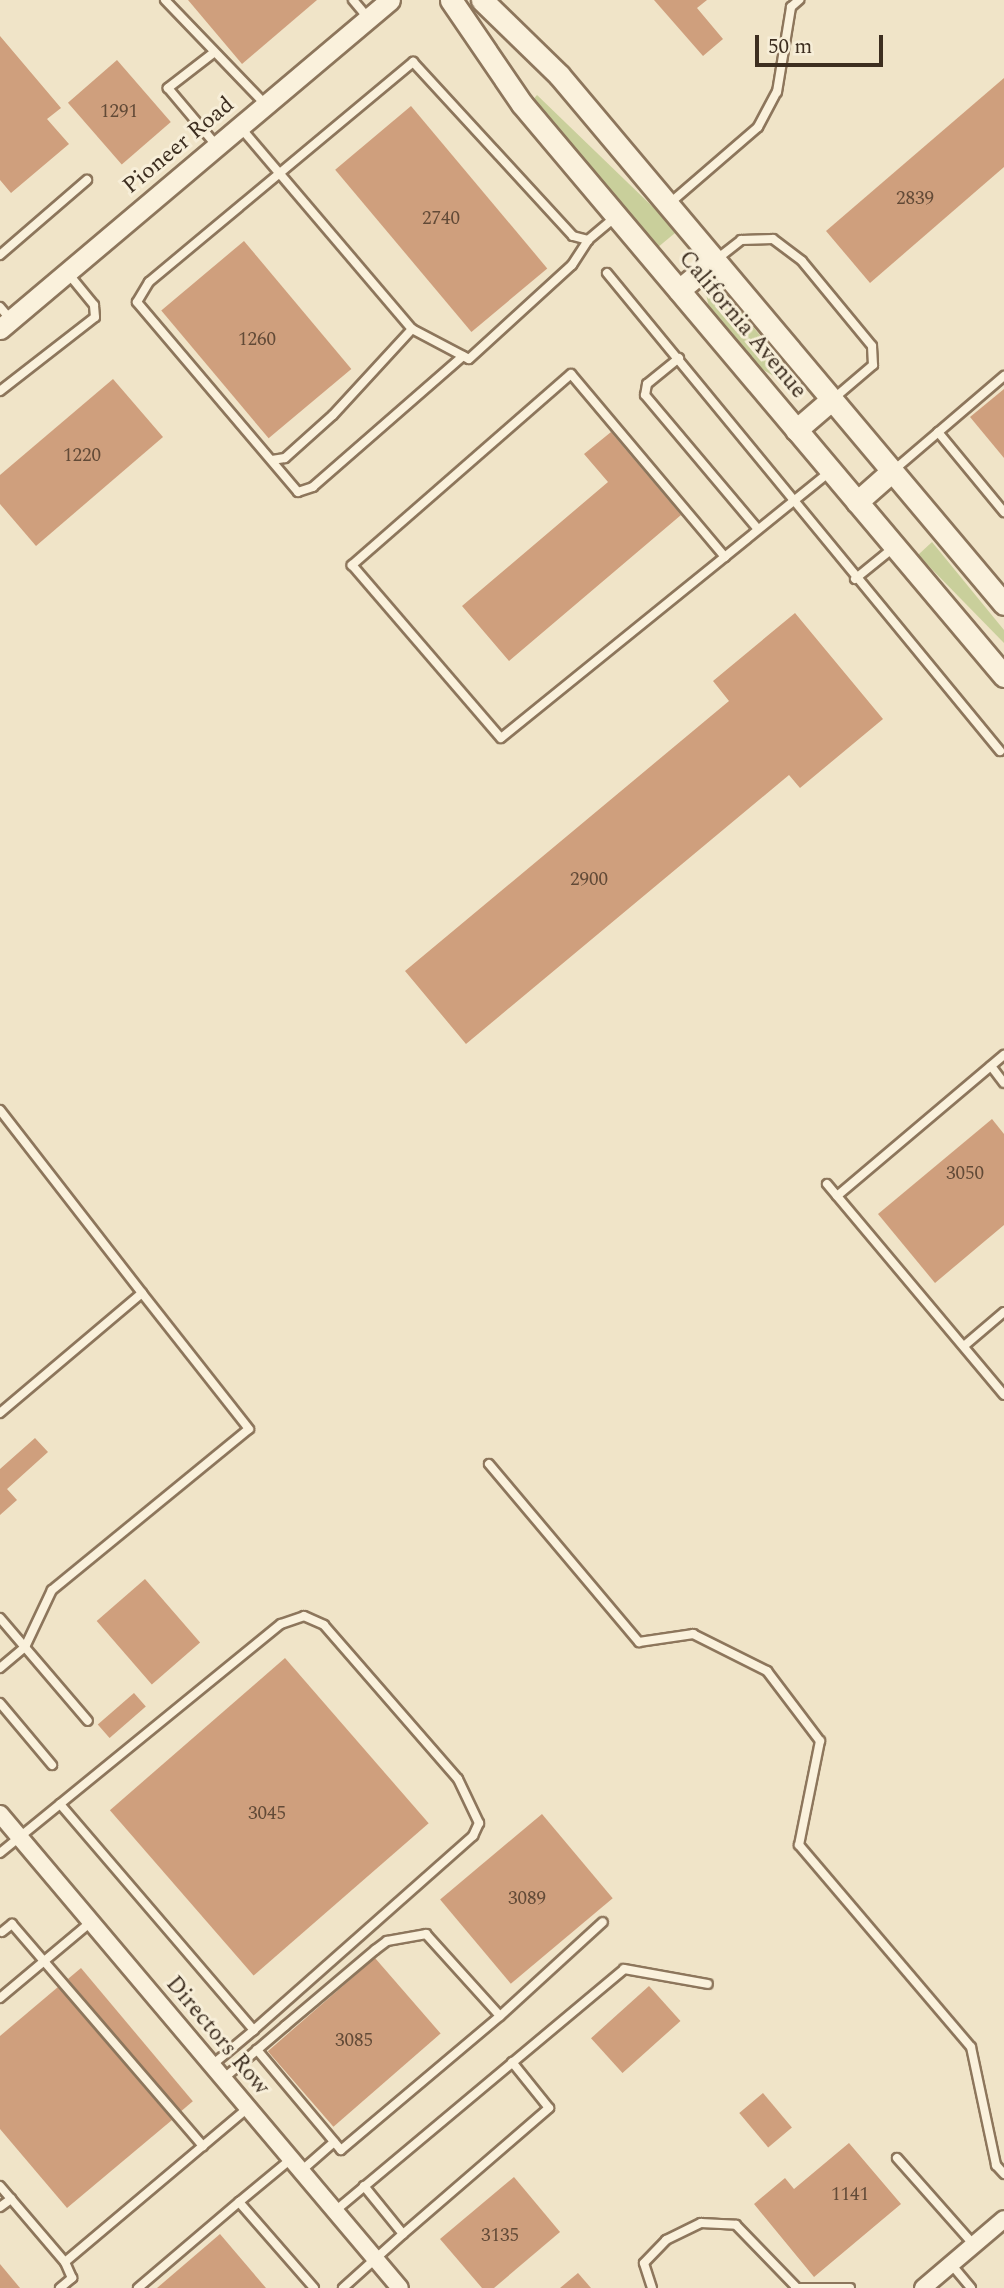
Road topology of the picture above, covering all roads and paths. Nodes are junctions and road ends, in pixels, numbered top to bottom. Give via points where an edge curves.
1 (165, 0) edge
2 (353, 0) edge
3 (390, 0) edge
4 (451, 0) edge
5 (482, 0) edge
6 (799, 0) edge
7 (368, 18) junction
8 (212, 54) junction
9 (266, 104) junction
10 (240, 127) junction
11 (217, 146) junction
12 (279, 173) junction
13 (87, 180) dead end
14 (667, 205) junction
15 (617, 216) junction
16 (588, 240) junction
17 (0, 255) edge
18 (714, 261) junction
19 (67, 272) junction
20 (607, 273) dead end
21 (679, 290) junction
22 (4, 318) edge
23 (412, 329) junction
24 (463, 356) junction
25 (679, 358) junction
26 (1004, 376) edge
27 (0, 391) edge
28 (831, 400) junction
29 (796, 430) junction
30 (938, 432) junction
31 (272, 460) junction
32 (831, 471) junction
33 (892, 471) junction
34 (857, 502) junction
35 (791, 503) junction
36 (1004, 512) edge
37 (758, 530) junction
38 (895, 546) junction
39 (725, 556) junction
40 (855, 579) junction
41 (1004, 604) edge
42 (1004, 676) edge
43 (1000, 751) dead end
44 (1004, 1055) edge
45 (990, 1066) junction
46 (1004, 1083) edge
47 (0, 1110) edge
48 (827, 1184) dead end
49 (837, 1196) junction
50 (142, 1293) junction
51 (1004, 1312) edge
52 (964, 1346) junction
53 (1004, 1395) edge
54 (0, 1413) edge
55 (489, 1464) dead end
56 (0, 1618) edge
57 (25, 1647) junction
58 (0, 1668) edge
59 (0, 1703) edge
60 (88, 1720) dead end
61 (52, 1765) dead end
62 (60, 1804) junction
63 (0, 1814) edge
64 (19, 1837) junction
65 (0, 1853) edge
66 (91, 1922) junction
67 (603, 1922) dead end
68 (1, 1932) edge
69 (44, 1961) junction
70 (708, 1984) dead end
71 (1, 1994) edge
72 (500, 2016) junction
73 (254, 2030) junction
74 (257, 2050) junction
75 (512, 2063) junction
76 (212, 2065) junction
77 (223, 2079) junction
78 (248, 2108) junction
79 (334, 2142) junction
80 (203, 2146) junction
81 (897, 2158) dead end
82 (296, 2165) junction
83 (1004, 2174) edge
84 (0, 2186) edge
85 (364, 2186) junction
86 (11, 2199) junction
87 (239, 2202) junction
88 (0, 2207) edge
89 (335, 2211) junction
90 (1004, 2219) edge
91 (402, 2234) junction
92 (974, 2245) junction
93 (376, 2260) junction
94 (65, 2262) junction
95 (951, 2264) junction
96 (60, 2288) edge
97 (138, 2288) edge
98 (314, 2288) edge
99 (343, 2288) edge
100 (400, 2288) edge
101 (652, 2288) edge
102 (796, 2288) edge
103 (850, 2288) edge
104 (923, 2288) edge
105 (971, 2288) edge

1 - 8 lane
2 - 7 lane
3 - 7 street, Pioneer Road
4 - 15 main road, California Avenue via 500,75
5 - 14 main road, California Avenue via 536,49
6 - 14 lane via 791,7 778,92 758,127
7 - 9 street, Pioneer Road
8 - 9 lane
8 - 11 lane via 168,88
9 - 10 street, Pioneer Road
10 - 11 street, Pioneer Road
10 - 12 lane
11 - 19 street, Pioneer Road
12 - 16 lane via 413,62 573,236
12 - 23 lane
12 - 31 lane via 149,282 137,302
13 - 17 lane
14 - 18 main road, California Avenue
15 - 16 lane
15 - 21 main road, California Avenue
16 - 24 lane via 527,309 469,359
18 - 21 main road
18 - 28 main road, California Avenue
18 - 28 lane via 741,240 773,239 802,261 872,346 873,365
19 - 22 street, Pioneer Road
19 - 27 lane via 94,305 95,317
20 - 25 lane
21 - 29 main road, California Avenue
23 - 24 lane
23 - 31 lane via 333,415 285,458
24 - 31 lane via 313,487 298,492
25 - 35 lane
25 - 37 lane via 646,384 645,394
26 - 30 lane
28 - 29 main road
28 - 33 main road, California Avenue
29 - 32 main road, California Avenue
30 - 33 lane
30 - 36 lane
32 - 34 main road, California Avenue
32 - 35 lane
33 - 34 main road
33 - 41 main road, California Avenue
34 - 38 main road, California Avenue
35 - 37 lane
35 - 40 lane
37 - 39 lane
38 - 40 lane
38 - 42 main road, California Avenue
39 - 39 lane via 500,738 352,565 571,374
40 - 43 lane
44 - 45 lane
45 - 46 lane
45 - 49 lane
47 - 50 lane
48 - 49 lane
49 - 52 lane
50 - 54 lane
50 - 57 lane via 249,1429 52,1590
51 - 52 lane
52 - 53 lane
55 - 83 lane via 639,1642 693,1633 766,1671 820,1741 799,1844 971,2047 996,2165
56 - 57 lane
57 - 58 lane
57 - 60 lane
59 - 61 lane
62 - 64 lane
62 - 73 lane
62 - 73 lane via 281,1624 304,1616 324,1625 458,1779 479,1823 472,1836
63 - 64 street, Directors Row
64 - 65 lane
64 - 66 street, Directors Row
66 - 69 lane
66 - 76 street, Directors Row
67 - 72 lane
68 - 69 lane via 12,1924
69 - 71 lane
69 - 80 lane
70 - 75 lane via 624,1969
72 - 74 lane via 426,1934 387,1941
72 - 79 lane via 341,2150
73 - 76 lane
74 - 77 lane
74 - 79 lane
75 - 85 lane
75 - 91 lane via 549,2108
76 - 77 street, Directors Row
77 - 78 street, Directors Row
78 - 80 lane
78 - 82 street, Directors Row
79 - 82 lane
80 - 94 lane
81 - 92 lane
82 - 87 lane
82 - 89 street, Directors Row
84 - 86 lane
85 - 89 lane
85 - 91 lane
86 - 88 lane
86 - 94 lane
87 - 97 lane
87 - 98 lane
89 - 93 street, Directors Row
90 - 92 street
91 - 93 lane
92 - 95 street
93 - 99 lane
93 - 100 street, Directors Row
94 - 96 lane via 72,2278
95 - 104 street
95 - 105 lane
101 - 102 lane via 644,2263 666,2239 701,2223 736,2225
102 - 103 lane

